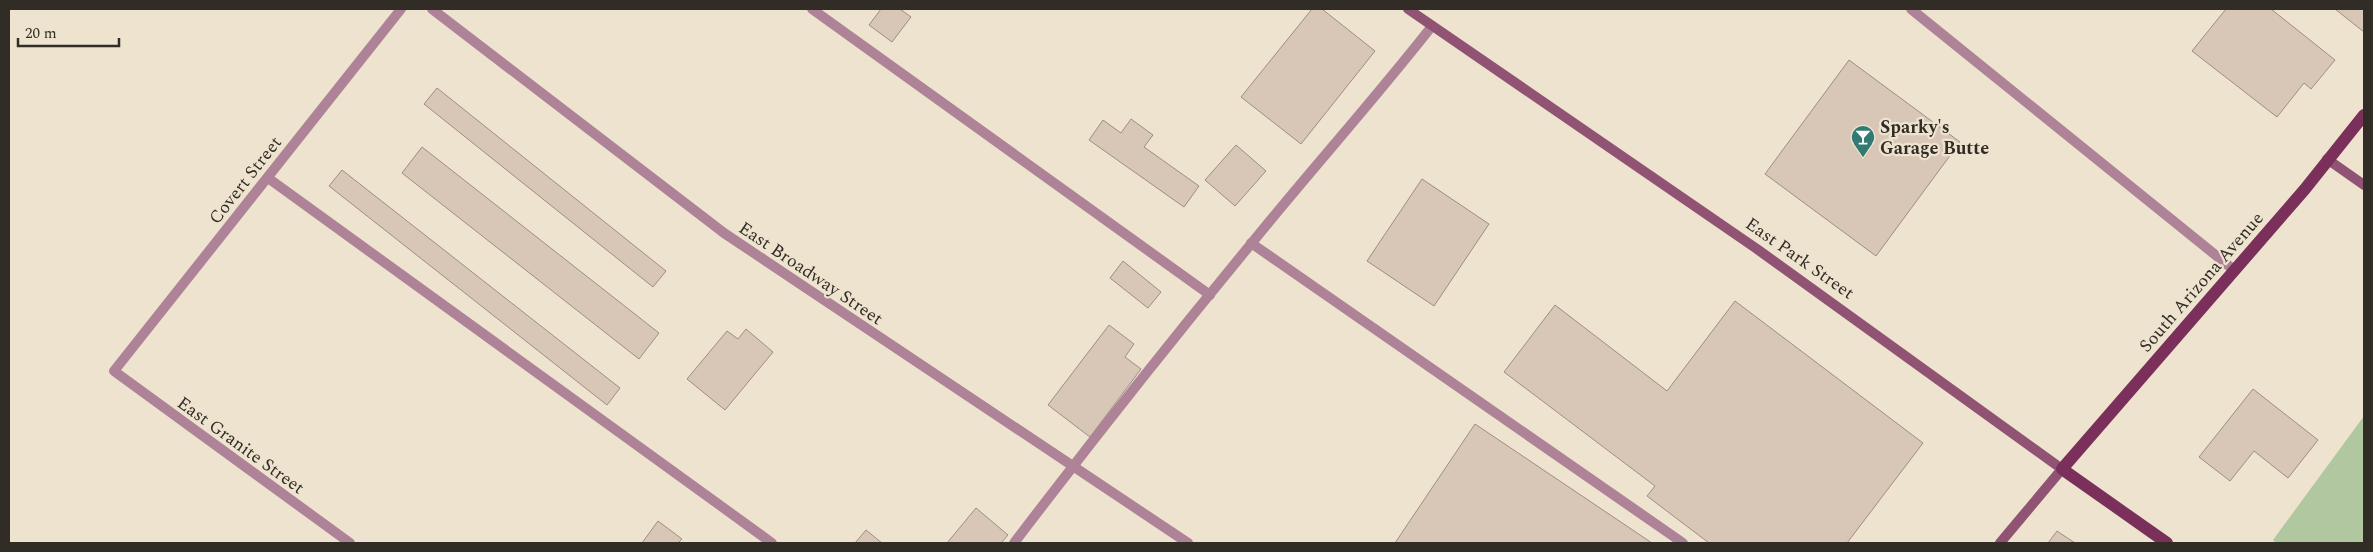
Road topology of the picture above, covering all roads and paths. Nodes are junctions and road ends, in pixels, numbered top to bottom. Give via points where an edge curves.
1 (401, 9) edge
2 (432, 9) edge
3 (812, 9) edge
4 (1408, 9) edge
5 (1911, 9) edge
6 (1432, 26) junction
7 (2364, 115) edge
8 (2327, 159) junction
9 (268, 178) junction
10 (2364, 185) edge
11 (1251, 243) junction
12 (2234, 270) junction
13 (1210, 295) junction
14 (114, 371) joint
15 (1072, 468) junction
16 (2062, 469) junction
17 (350, 543) edge
18 (772, 543) edge
19 (1014, 543) edge
20 (1188, 543) edge
21 (1683, 543) edge
22 (2000, 543) edge
23 (2167, 543) edge

1 - 9 street, Covert Street
2 - 15 street, East Broadway Street via 724,234
3 - 13 street
4 - 6 main road, East Park Street
5 - 12 street
6 - 11 street
6 - 16 main road, East Park Street via 1757,249
7 - 8 main road, South Arizona Avenue
8 - 10 main road
8 - 12 main road, South Arizona Avenue
9 - 14 street, Covert Street
9 - 18 street
11 - 13 street
11 - 21 street
12 - 16 main road, South Arizona Avenue
13 - 15 street
14 - 17 street, East Granite Street
15 - 19 street
15 - 20 street, East Broadway Street
16 - 22 main road
16 - 23 main road, East Park Street

